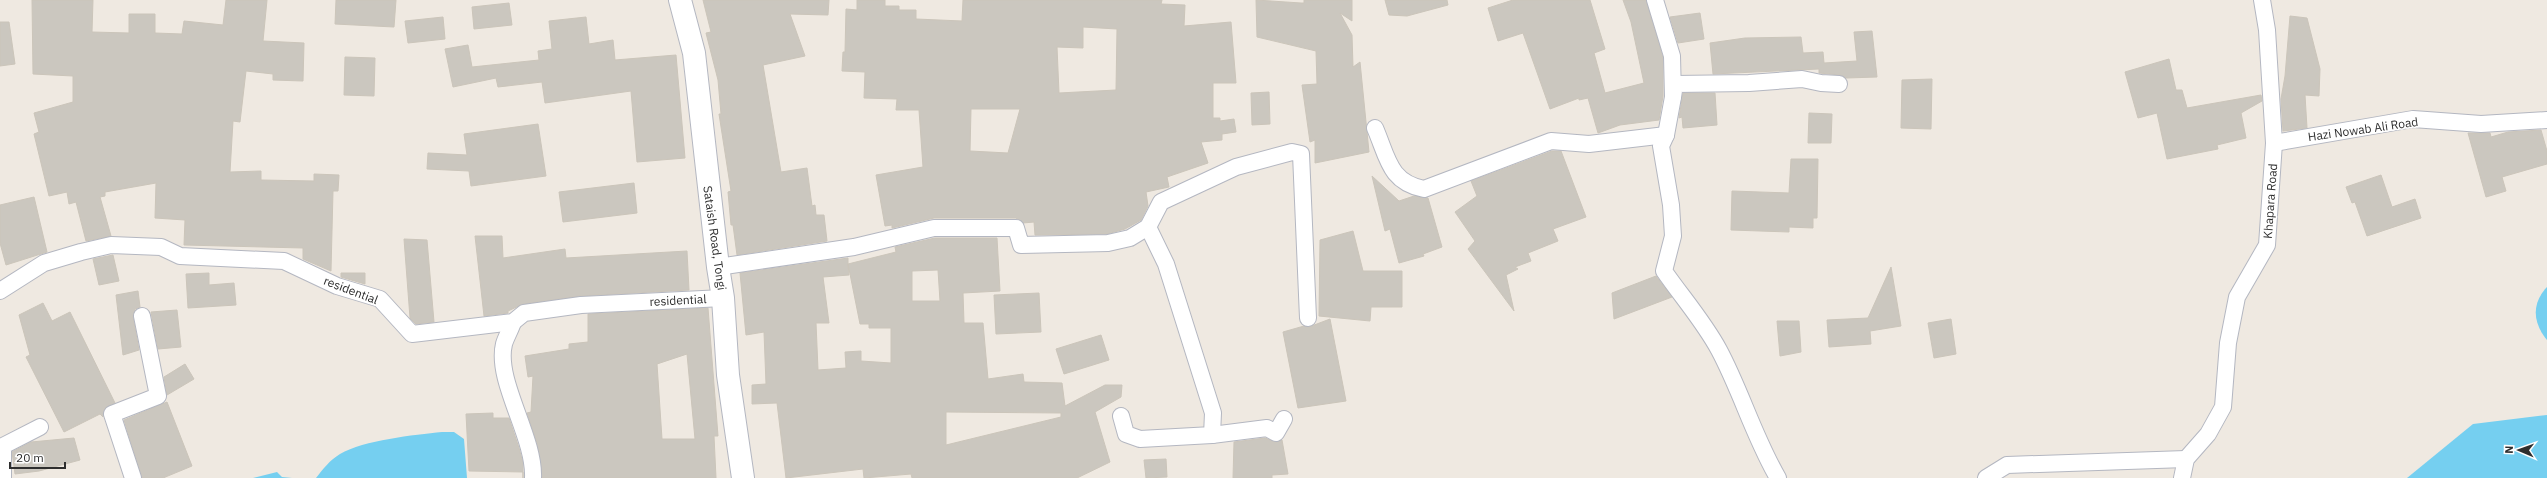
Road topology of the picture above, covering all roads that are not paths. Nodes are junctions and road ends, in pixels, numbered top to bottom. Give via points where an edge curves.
1 (680, 0) edge
2 (1655, 0) edge
3 (2262, 0) edge
4 (1839, 84) dead end
5 (1673, 97) junction
6 (2547, 120) edge
7 (1375, 128) dead end
8 (1666, 135) junction
9 (2274, 143) junction
10 (1148, 227) junction
11 (718, 267) junction
12 (0, 291) edge
13 (723, 298) junction
14 (142, 316) dead end
15 (1308, 318) dead end
16 (514, 322) junction
17 (1121, 416) dead end
18 (1284, 419) dead end
19 (40, 427) dead end
20 (1212, 435) junction
21 (2186, 459) junction
22 (3, 478) edge
23 (133, 478) edge
24 (533, 478) edge
25 (743, 478) edge
26 (1778, 478) edge
27 (1986, 478) edge
28 (2182, 478) edge

1 - 11 street, Sataish Road, Tongi via 694,52
2 - 5 street via 1672,56
3 - 9 street, Khapara Road via 2267,30
4 - 5 street via 1821,84 1802,79 1675,84
5 - 8 street
6 - 9 street, Hazi Nowab Ali Road via 2481,124 2413,119
7 - 8 street via 1394,173 1408,186 1424,189 1551,141 1589,144
8 - 26 street via 1661,146 1671,205 1673,236 1664,271 1718,349 1762,450
9 - 21 street, Khapara Road via 2267,245 2237,297 2228,343 2223,407 2208,434
10 - 11 street via 1130,238 1108,244 1021,245 1016,228 934,228 854,247
10 - 15 street via 1161,202 1236,167 1277,154 1301,154
10 - 20 street via 1166,264 1213,413
11 - 13 street, Sataish Road, Tongi
12 - 16 street, residential via 44,262 80,252 111,246 160,247 180,256 284,261 337,286 380,299 412,334
13 - 16 street, residential via 581,305 524,313
13 - 25 street, Sataish Road, Tongi via 728,375
14 - 23 street via 158,396 112,414
16 - 24 street via 504,345 503,366 525,435
17 - 20 street via 1126,434 1140,439
18 - 20 street via 1276,433 1267,428
19 - 22 street via 4,446
21 - 27 street via 2007,465
21 - 28 street, Khapara Road

